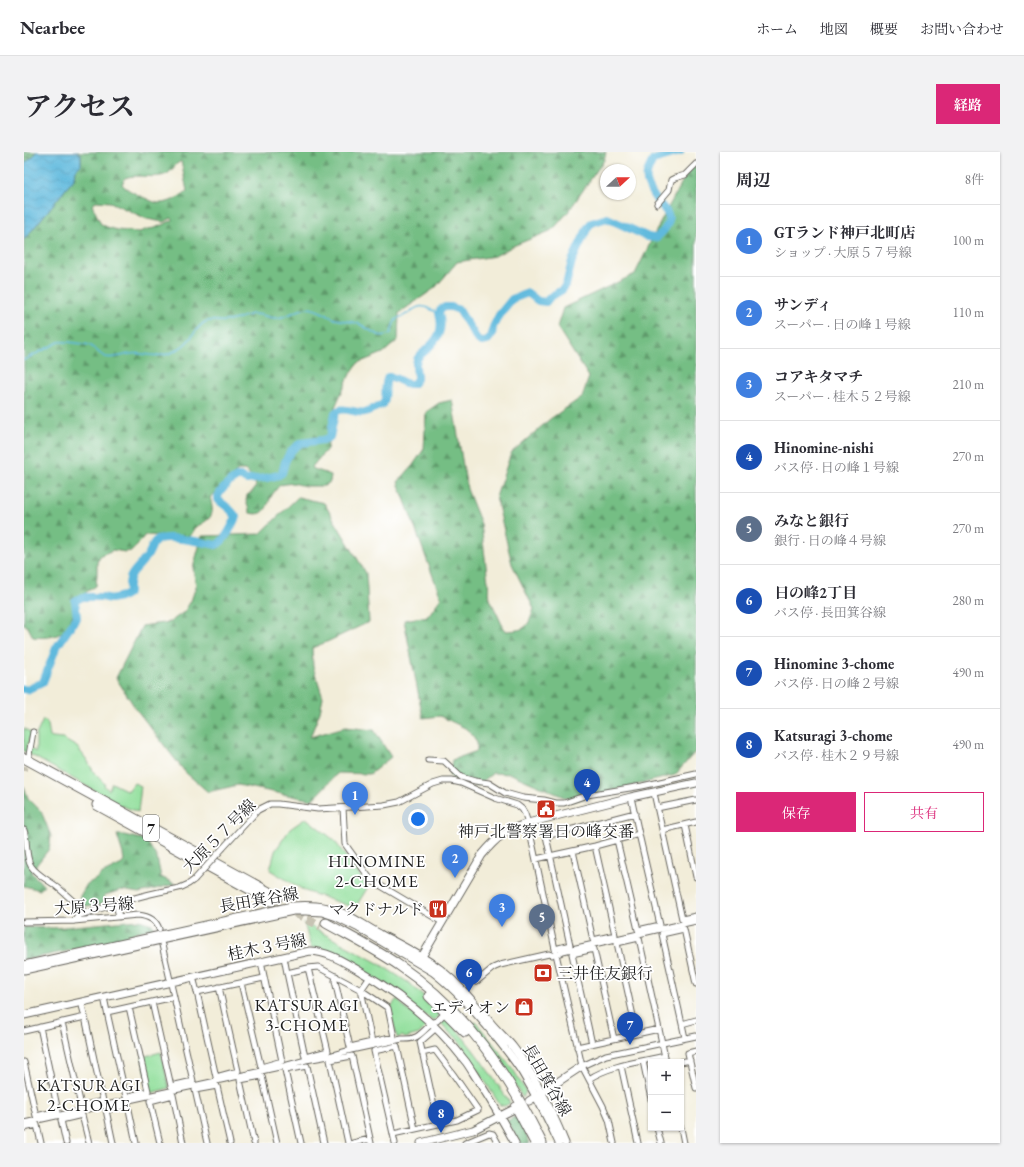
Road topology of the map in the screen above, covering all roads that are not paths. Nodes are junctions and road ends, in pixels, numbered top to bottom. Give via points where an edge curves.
1 (696, 164) edge
2 (657, 204) dead end
3 (33, 732) dead end
4 (26, 756) edge
5 (428, 760) dead end
6 (24, 766) edge
7 (696, 774) edge
8 (475, 781) junction
9 (696, 783) edge
10 (471, 787) junction
11 (654, 793) junction
12 (631, 797) junction
13 (696, 800) edge
14 (342, 808) junction
15 (657, 808) junction
16 (635, 813) junction
17 (696, 822) edge
18 (528, 823) junction
19 (685, 825) junction
20 (24, 830) edge
21 (662, 830) junction
22 (640, 834) junction
23 (617, 840) junction
24 (595, 846) junction
25 (573, 851) junction
26 (550, 856) junction
27 (536, 859) junction
28 (696, 877) edge
29 (116, 904) junction
30 (86, 913) junction
31 (696, 916) edge
32 (119, 917) junction
33 (74, 921) junction
34 (696, 921) edge
35 (24, 922) edge
36 (442, 922) junction
37 (159, 929) dead end
38 (162, 945) dead end
39 (555, 949) junction
40 (560, 953) dead end
41 (552, 955) dead end
42 (284, 957) junction
43 (420, 960) junction
44 (261, 962) junction
45 (24, 965) edge
46 (308, 968) junction
47 (24, 970) edge
48 (287, 973) junction
49 (336, 976) junction
50 (193, 977) junction
51 (370, 977) junction
52 (264, 978) junction
53 (171, 982) junction
54 (241, 982) junction
55 (476, 982) dead end
56 (696, 984) edge
57 (219, 987) junction
58 (361, 990) junction
59 (197, 992) junction
60 (104, 997) junction
61 (174, 997) junction
62 (81, 1002) junction
63 (152, 1002) junction
64 (129, 1007) junction
65 (107, 1012) junction
66 (24, 1015) edge
67 (443, 1015) dead end
68 (85, 1017) junction
69 (696, 1020) edge
70 (62, 1022) junction
71 (682, 1024) junction
72 (433, 1026) junction
73 (40, 1027) junction
74 (659, 1029) junction
75 (24, 1031) edge
76 (637, 1034) junction
77 (696, 1036) edge
78 (685, 1038) junction
79 (614, 1039) junction
80 (372, 1042) junction
81 (662, 1043) junction
82 (592, 1044) junction
83 (577, 1047) junction
84 (696, 1051) edge
85 (422, 1053) junction
86 (665, 1059) edge
87 (690, 1060) junction
88 (643, 1061) junction
89 (648, 1061) edge
90 (684, 1061) edge
91 (24, 1062) edge
92 (582, 1066) junction
93 (620, 1066) junction
94 (589, 1079) junction
95 (696, 1088) edge
96 (539, 1095) junction
97 (650, 1095) edge
98 (529, 1101) dead end
99 (512, 1110) dead end
100 (500, 1115) junction
101 (24, 1123) edge
102 (438, 1124) junction
103 (24, 1128) edge
104 (415, 1129) junction
105 (658, 1131) edge
106 (682, 1131) edge
107 (393, 1134) junction
108 (371, 1141) edge
109 (476, 1141) edge
110 (41, 1143) edge
111 (66, 1143) edge
112 (89, 1143) edge
113 (113, 1143) edge
114 (136, 1143) edge
115 (160, 1143) edge
116 (183, 1143) edge
117 (207, 1143) edge
118 (230, 1143) edge
119 (254, 1143) edge
120 (277, 1143) edge
121 (301, 1143) edge
122 (324, 1143) edge
123 (348, 1143) edge
124 (353, 1143) edge
125 (395, 1143) edge
126 (421, 1143) edge
127 (465, 1143) edge
128 (498, 1143) edge
129 (515, 1143) edge
130 (535, 1143) edge
131 (542, 1143) edge
132 (559, 1143) edge
133 (565, 1143) edge
134 (614, 1143) edge
135 (638, 1143) edge
136 (661, 1143) edge
137 (684, 1143) edge

1 - 2 street via 684,175 671,180 669,190
3 - 4 street
4 - 6 highway, 7 via 274,899
5 - 8 street via 444,761 460,777
7 - 8 street via 587,795 564,803 523,798 505,793 489,782
8 - 10 street
9 - 11 street
10 - 14 street, 大原５７号線 via 443,781 399,802
10 - 18 street, 大原５７号線 via 517,805 526,814
11 - 12 street
11 - 15 street
12 - 16 street
12 - 18 street
13 - 15 street
14 - 29 street, 大原５７号線, bridge via 318,809 270,804 258,810 188,885
14 - 36 street via 345,844 371,880
15 - 21 street
16 - 22 street
16 - 26 street via 546,836
17 - 19 street
18 - 27 street, 大原５７号線
18 - 36 street via 515,827 493,841
19 - 21 street
19 - 28 street
20 - 30 street via 31,866
21 - 31 street via 682,920
22 - 23 street
22 - 23 street via 660,925 638,930
23 - 24 street
24 - 25 street
24 - 25 street via 615,935 593,940
25 - 26 street
26 - 27 street
26 - 39 street via 570,945
27 - 39 street, 大原５７号線
29 - 30 street, 大原５７号線
29 - 32 street
30 - 33 street, 大原５７号線 via 77,916
32 - 33 street, 大原３号線
32 - 37 street, 大原３号線 via 146,916 153,920
33 - 35 street, 大原３号線
34 - 40 street via 563,950
36 - 43 street
38 - 53 street
39 - 83 street, 大原５７号線
41 - 55 street via 500,965
42 - 44 street, 桂木３号線
42 - 48 street
42 - 51 street, 桂木３号線 via 310,951 321,952
43 - 45 street, 長田箕谷線 via 339,912 322,906 305,905 276,909
43 - 47 street, 長田箕谷線 via 337,917 306,910 277,914
43 - 96 street, 長田箕谷線 via 444,973 468,995 513,1047
44 - 50 street, 桂木３号線
44 - 52 street
46 - 48 street
46 - 48 street via 328,1051 305,1057
46 - 49 street via 318,967
49 - 58 street
49 - 80 street via 350,1047
50 - 53 street, 桂木３号線
50 - 59 street
51 - 58 street
51 - 72 street, 桂木３号線 via 400,996
52 - 54 street
52 - 54 street via 282,1061 261,1067
53 - 60 street, 桂木３号線
53 - 61 street
54 - 57 street
56 - 71 street via 684,929 662,934
57 - 59 street
57 - 59 street via 238,1071 216,1077
58 - 80 street
58 - 80 street via 388,1008 394,1037
60 - 62 street, 桂木３号線
60 - 65 street
61 - 63 street
61 - 63 street via 193,1081 171,1086
62 - 66 street, 桂木３号線
62 - 68 street
63 - 64 street
64 - 65 street
64 - 65 street via 148,1091 126,1096
67 - 72 street
68 - 70 street
68 - 70 street via 103,1101 81,1106
69 - 71 street
70 - 73 street
71 - 78 street
72 - 85 street via 420,1042
72 - 100 street, 桂木３号線 via 466,1063
72 - 101 street via 415,1038
73 - 75 street
73 - 91 street via 58,1111 36,1116
74 - 76 street
74 - 76 street via 639,938 617,943
74 - 81 street
76 - 79 street
77 - 78 street
78 - 81 street
79 - 82 street
79 - 82 street via 594,949 572,954
81 - 86 street
81 - 92 street via 606,1056
82 - 83 street
83 - 92 street, 大原５７号線
84 - 87 street via 688,1053
85 - 102 street
85 - 102 street via 435,1050 478,1110 456,1120
87 - 90 street
87 - 95 street
88 - 89 street
88 - 93 street
88 - 97 street
92 - 94 street, 大原５７号線
92 - 96 street
93 - 94 street via 598,1073
93 - 135 street
94 - 134 street, 大原５７号線 via 604,1106
96 - 98 street
96 - 132 street, 長田箕谷線
96 - 133 street, 長田箕谷線 via 558,1125
99 - 100 street
100 - 126 street via 473,1130
100 - 129 street, 桂木３号線
102 - 104 street
103 - 110 street via 37,1126
104 - 107 street
104 - 107 street via 397,1046 374,1051
105 - 136 street
106 - 137 street
107 - 125 street
108 - 123 street via 352,1056 330,1060
108 - 124 street
109 - 127 street
109 - 128 street via 489,1133 493,1134
111 - 112 street via 61,1120 82,1115
113 - 114 street via 106,1110 128,1105
115 - 116 street via 150,1101 173,1095
117 - 118 street via 195,1090 217,1086
119 - 120 street via 240,1080 262,1076
121 - 122 street via 285,1070 307,1066
130 - 131 highway via 514,1102 490,1065 458,1024 421,989 397,971 324,925 400,966 436,994 462,1019 496,1062

